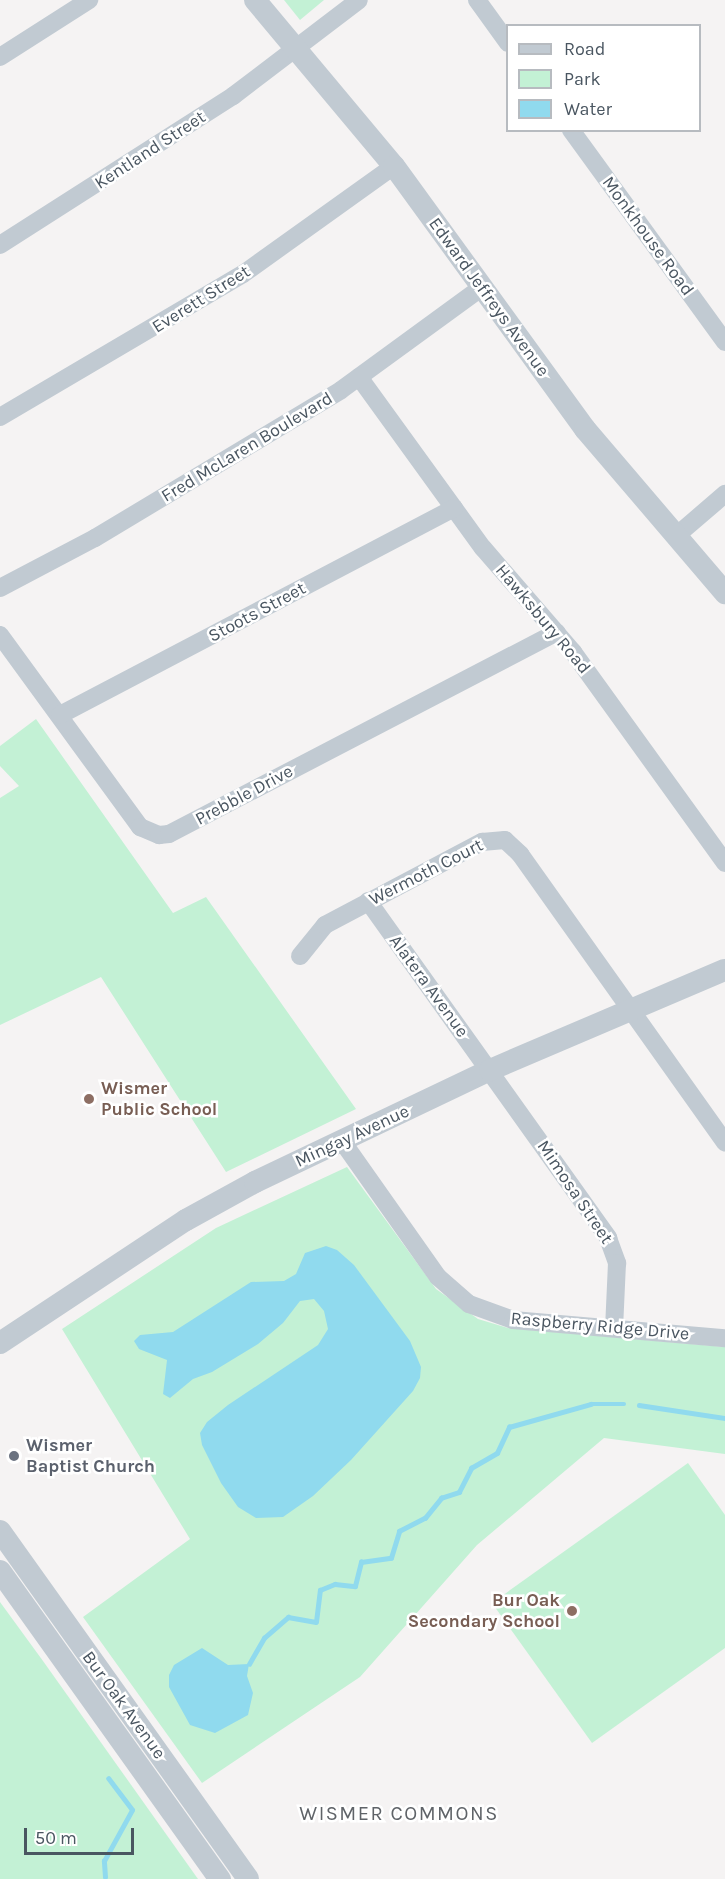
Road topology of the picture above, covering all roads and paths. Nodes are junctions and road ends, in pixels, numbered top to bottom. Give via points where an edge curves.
1 (89, 0) edge
2 (255, 0) edge
3 (359, 0) edge
4 (477, 0) edge
5 (506, 42) edge
6 (296, 50) junction
7 (0, 57) edge
8 (572, 132) edge
9 (394, 166) junction
10 (0, 245) edge
11 (482, 287) junction
12 (725, 342) edge
13 (359, 377) junction
14 (0, 417) edge
15 (725, 494) edge
16 (454, 508) junction
17 (676, 536) junction
18 (0, 588) edge
19 (725, 593) edge
20 (557, 632) junction
21 (0, 635) edge
22 (60, 715) junction
23 (725, 864) edge
24 (368, 901) junction
25 (300, 956) dead end
26 (725, 970) edge
27 (630, 1010) junction
28 (490, 1070) junction
29 (342, 1141) junction
30 (725, 1142) edge
31 (614, 1328) junction
32 (725, 1338) edge
33 (0, 1343) edge
34 (0, 1531) edge
35 (0, 1571) edge
36 (220, 1879) edge
37 (249, 1879) edge

1 - 7 street
2 - 6 street, Edward Jeffreys Avenue
3 - 6 street
4 - 5 street
6 - 9 street, Edward Jeffreys Avenue
6 - 10 street, Kentland Street via 233,96
8 - 12 street, Monkhouse Road
9 - 11 street, Edward Jeffreys Avenue
9 - 14 street, Everett Street via 243,274
11 - 13 street, Fred McLaren Boulevard
11 - 17 street, Edward Jeffreys Avenue via 585,429
13 - 16 street, Hawksbury Road
13 - 18 street, Fred McLaren Boulevard via 104,533
15 - 17 street
16 - 20 street, Hawksbury Road
16 - 22 street, Stoots Street
17 - 19 street, Edward Jeffreys Avenue
20 - 22 street, Prebble Drive via 169,834 151,834 140,827
20 - 23 street, Hawksbury Road
21 - 22 street, Prebble Drive
24 - 25 street, Wermoth Court via 325,925
24 - 27 street, Wermoth Court via 482,842 506,840 520,854
24 - 28 street, Alatera Avenue
26 - 27 street, Mingay Avenue
27 - 28 street, Mingay Avenue
27 - 30 street
28 - 29 street, Mingay Avenue
28 - 31 street, Mimosa Street via 614,1250
29 - 31 street, Raspberry Ridge Drive via 438,1277 469,1304 513,1320
29 - 33 street, Mingay Avenue via 215,1203
31 - 32 street, Raspberry Ridge Drive
34 - 37 street, Bur Oak Avenue
35 - 36 street, Bur Oak Avenue

